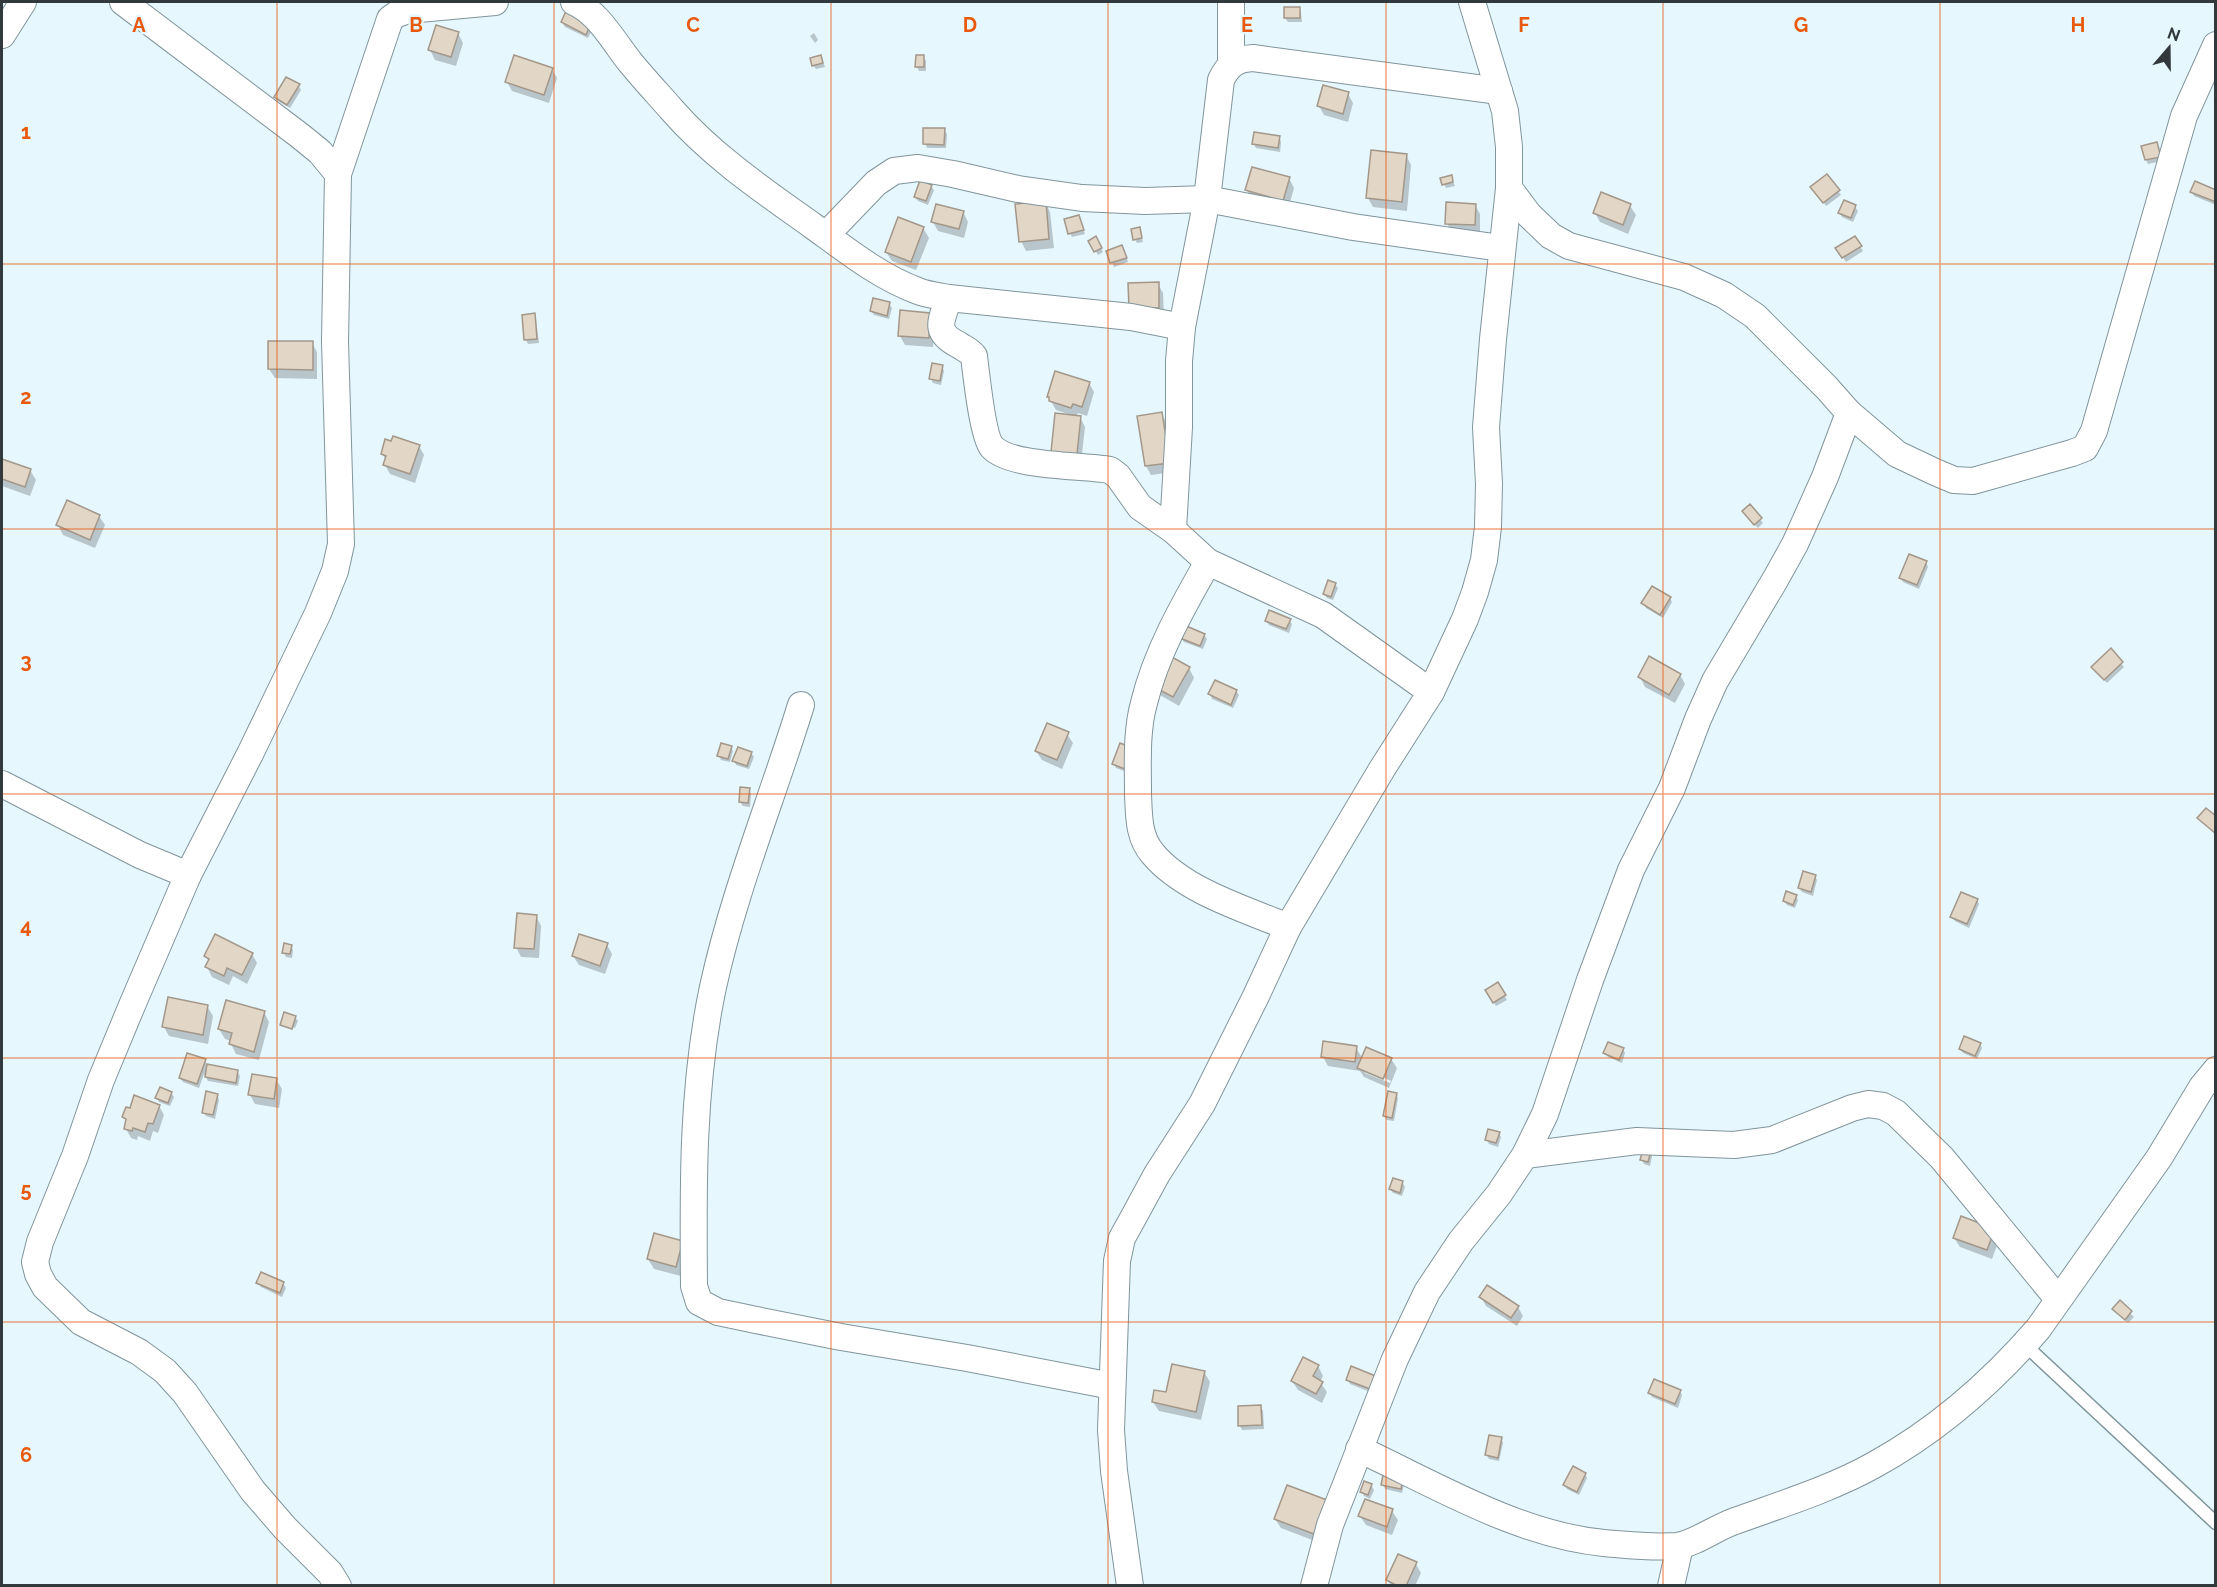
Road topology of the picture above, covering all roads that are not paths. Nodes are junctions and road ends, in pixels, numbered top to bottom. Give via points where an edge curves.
1 (23, 2) edge
2 (123, 2) edge
3 (495, 2) edge
4 (574, 2) edge
5 (1231, 2) edge
6 (1472, 2) edge
7 (2, 35) edge
8 (2216, 45) edge
9 (1231, 64) junction
10 (1499, 91) junction
11 (338, 174) junction
12 (1509, 188) junction
13 (1207, 199) junction
14 (826, 235) junction
15 (1501, 248) junction
16 (949, 298) junction
17 (1182, 327) junction
18 (1849, 413) junction
19 (1173, 530) junction
20 (1208, 562) junction
21 (1431, 692) junction
22 (801, 705) dead end
23 (2, 784) edge
24 (188, 875) junction
25 (1288, 927) junction
26 (2216, 1070) edge
27 (1525, 1155) junction
28 (2058, 1299) junction
29 (2024, 1344) junction
30 (1112, 1386) junction
31 (1359, 1449) junction
32 (2216, 1523) edge
33 (1680, 1546) junction
34 (338, 1586) edge
35 (1130, 1586) edge
36 (1314, 1586) edge
37 (1671, 1586) edge

1 - 7 street
2 - 11 street via 299,135
3 - 11 street via 408,10 390,19
4 - 14 street via 597,20 694,133
5 - 9 street
6 - 10 street
8 - 18 street via 2184,116 2094,431 2085,448 1973,481 1954,480 1897,454
9 - 10 street via 1253,58
9 - 13 street via 1221,80
10 - 12 street via 1509,147
11 - 24 street via 335,342 341,544 318,613
12 - 15 street
12 - 18 street via 1529,215 1551,236 1569,246 1684,277 1755,316
13 - 14 street via 1082,198 918,168 894,171 876,183
13 - 15 street
13 - 17 street
14 - 16 street via 903,285
15 - 21 street via 1486,427 1489,484 1484,560 1465,619
16 - 17 street via 1131,317
16 - 19 street via 941,328 946,339 974,356 988,441 993,448 1016,460 1110,470 1140,507
17 - 19 street
18 - 27 street via 1795,544 1715,681 1672,788 1631,870 1545,1114
19 - 20 street
20 - 21 street via 1323,615
20 - 25 street via 1178,616 1144,702 1138,781 1141,832 1145,845 1175,874
21 - 25 street
22 - 30 street via 726,933 713,989 703,1048 692,1180 694,1286 699,1302 718,1312 756,1320
23 - 24 street via 140,855
24 - 34 street via 101,1080 35,1262 45,1287 81,1322 139,1352 165,1371 253,1491
25 - 30 street via 1202,1104 1122,1238 1117,1261
26 - 28 street
27 - 28 street via 1637,1142 1734,1145 1772,1140 1860,1106 1883,1106 1896,1113 1942,1158
27 - 31 street via 1427,1292
28 - 29 street
29 - 32 lane
29 - 33 street via 1959,1407 1873,1465
30 - 35 street via 1114,1471
31 - 33 street via 1533,1528 1602,1543
31 - 36 street via 1330,1525
33 - 37 street

